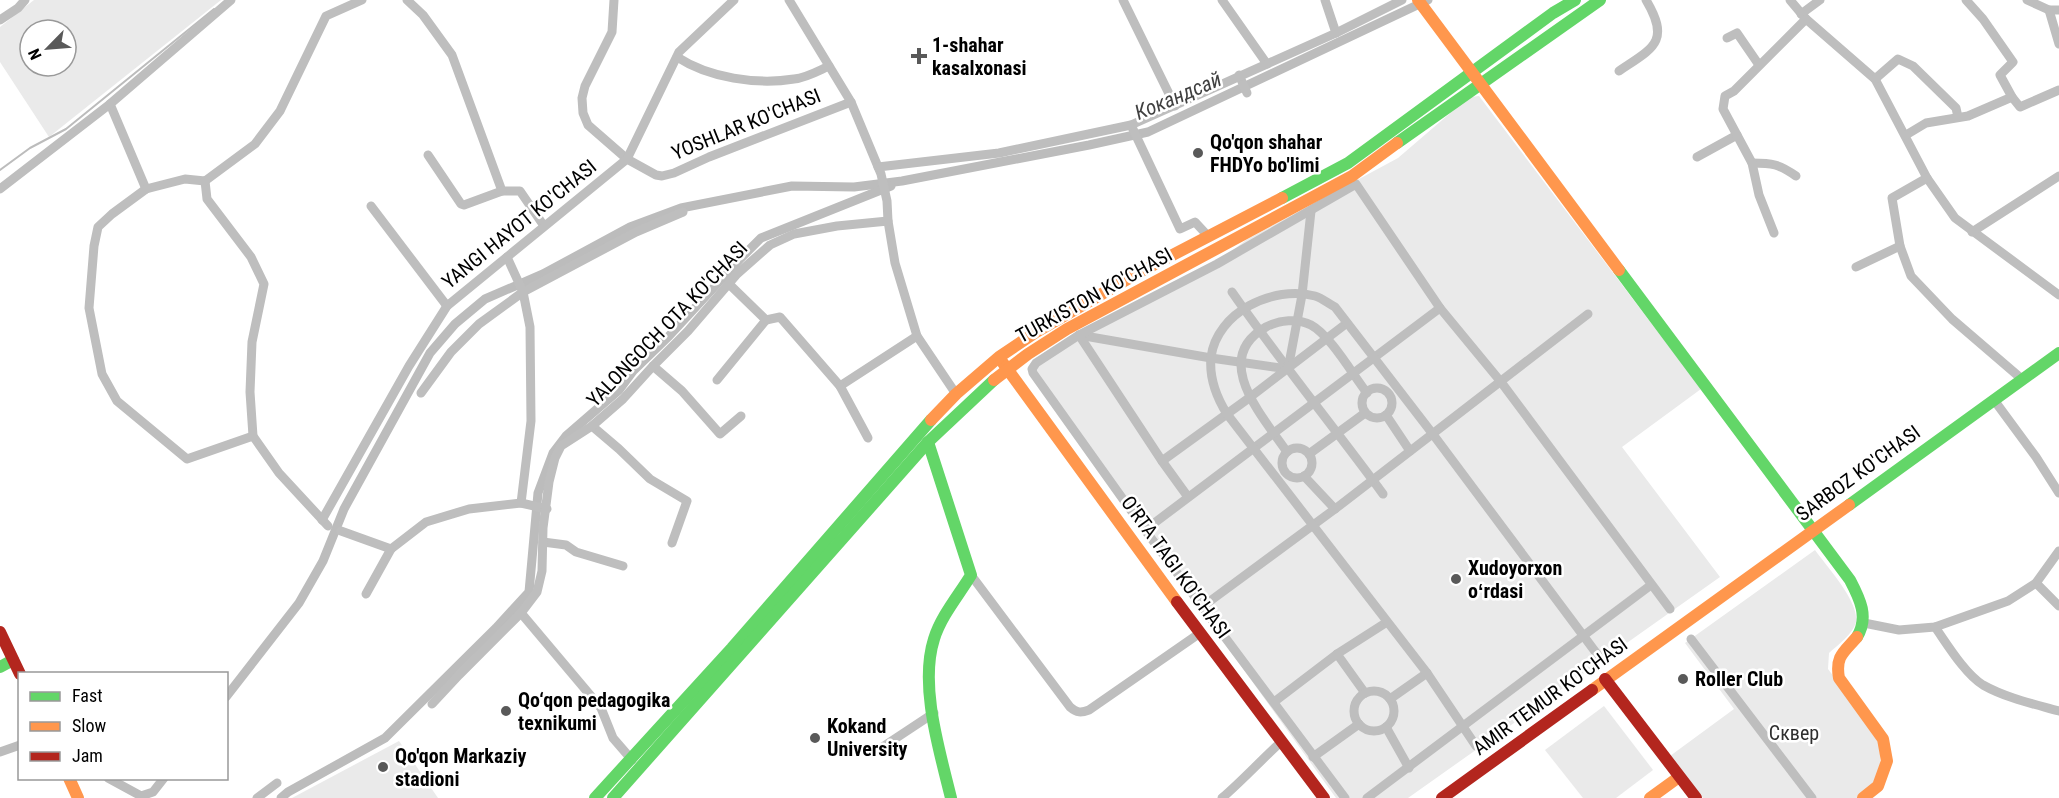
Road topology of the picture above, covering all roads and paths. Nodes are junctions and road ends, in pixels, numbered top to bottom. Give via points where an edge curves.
1 (26, 0) edge
2 (231, 0) edge
3 (362, 0) edge
4 (407, 0) edge
5 (614, 0) edge
6 (734, 0) edge
7 (789, 0) edge
8 (1123, 0) edge
9 (1222, 0) edge
10 (1325, 0) edge
11 (1402, 0) edge
12 (1418, 0) edge
13 (1575, 0) edge
14 (1600, 0) edge
15 (1646, 0) edge
16 (1790, 0) edge
17 (1820, 0) edge
18 (1966, 0) edge
19 (2027, 0) edge
20 (2054, 10) edge
21 (1804, 16) junction
22 (0, 20) edge
23 (1336, 33) junction
24 (1727, 38) dead end
25 (2059, 44) edge
26 (676, 57) junction
27 (1267, 64) junction
28 (1759, 65) junction
29 (829, 66) junction
30 (1619, 71) dead end
31 (1239, 75) junction
32 (1477, 78) junction
33 (1875, 79) junction
34 (2059, 90) edge
35 (1247, 93) dead end
36 (2012, 97) junction
37 (851, 102) junction
38 (110, 104) junction
39 (1175, 106) junction
40 (1958, 117) junction
41 (1131, 125) junction
42 (1737, 135) junction
43 (1906, 135) junction
44 (428, 155) dead end
45 (1697, 157) dead end
46 (627, 159) junction
47 (1752, 163) junction
48 (879, 170) junction
49 (1796, 176) dead end
50 (2059, 176) edge
51 (1927, 178) junction
52 (205, 180) junction
53 (0, 189) edge
54 (146, 189) junction
55 (502, 191) junction
56 (371, 206) dead end
57 (1311, 211) junction
58 (683, 212) dead end
59 (888, 221) junction
60 (544, 226) junction
61 (1972, 232) junction
62 (1774, 233) dead end
63 (1208, 236) junction
64 (1900, 246) junction
65 (507, 257) junction
66 (1856, 267) dead end
67 (729, 284) junction
68 (523, 292) junction
69 (1232, 292) dead end
70 (1302, 295) junction
71 (2059, 295) edge
72 (447, 306) junction
73 (1440, 308) junction
74 (1244, 310) junction
75 (1588, 314) dead end
76 (766, 320) junction
77 (1296, 322) junction
78 (1347, 323) junction
79 (1261, 330) junction
80 (1079, 335) junction
81 (917, 336) junction
82 (1327, 339) junction
83 (2059, 353) edge
84 (999, 357) junction
85 (1211, 358) junction
86 (1373, 359) junction
87 (1242, 363) junction
88 (653, 366) junction
89 (1007, 368) junction
90 (1288, 369) junction
91 (1352, 374) junction
92 (717, 380) dead end
93 (2023, 380) junction
94 (1501, 382) junction
95 (840, 386) junction
96 (421, 393) dead end
97 (1367, 393) junction
98 (956, 394) junction
99 (1249, 398) junction
100 (1994, 400) junction
101 (1313, 403) junction
102 (1365, 413) junction
103 (1227, 414) junction
104 (1386, 415) junction
105 (741, 416) dead end
106 (592, 426) junction
107 (1274, 433) junction
108 (1338, 433) junction
109 (1432, 433) junction
110 (253, 436) junction
111 (868, 438) dead end
112 (928, 442) junction
113 (1255, 449) junction
114 (1410, 451) junction
115 (1287, 452) junction
116 (1309, 454) junction
117 (1162, 461) junction
118 (1304, 476) junction
119 (1373, 480) junction
120 (2059, 493) edge
121 (1383, 494) dead end
122 (1188, 497) junction
123 (525, 503) junction
124 (544, 508) junction
125 (1335, 509) junction
126 (1313, 526) junction
127 (1813, 529) junction
128 (1145, 530) junction
129 (341, 531) dead end
130 (543, 543) junction
131 (672, 543) dead end
132 (391, 549) junction
133 (2059, 551) edge
134 (622, 566) dead end
135 (971, 575) junction
136 (2036, 583) junction
137 (1652, 585) junction
138 (366, 594) dead end
139 (2059, 606) edge
140 (1202, 607) junction
141 (1670, 609) dead end
142 (521, 613) junction
143 (1387, 622) junction
144 (1864, 623) junction
145 (1681, 624) joint
146 (1935, 627) junction
147 (0, 632) edge
148 (1200, 633) junction
149 (1582, 635) junction
150 (1691, 639) dead end
151 (1337, 654) junction
152 (1600, 658) dead end
153 (14, 660) junction
154 (0, 667) edge
155 (19, 672) edge
156 (1426, 673) junction
157 (1605, 679) junction
158 (1365, 693) junction
159 (1390, 699) junction
160 (1274, 702) junction
161 (432, 704) dead end
162 (2059, 711) edge
163 (934, 713) junction
164 (1359, 724) junction
165 (1386, 727) junction
166 (1462, 727) junction
167 (1281, 742) junction
168 (1476, 746) dead end
169 (875, 752) dead end
170 (1313, 757) junction
171 (632, 760) junction
172 (1409, 768) junction
173 (1679, 777) junction
174 (70, 780) edge
175 (277, 783) dead end
176 (78, 798) edge
177 (257, 798) edge
178 (596, 798) edge
179 (613, 798) edge
180 (951, 798) edge
181 (1222, 798) edge
182 (1324, 798) edge
183 (1345, 798) edge
184 (1367, 798) edge
185 (1442, 798) edge
186 (1650, 798) edge
187 (1696, 798) edge
188 (1812, 798) edge
189 (1863, 798) edge

1 - 22 street
2 - 38 street
3 - 52 street via 326,16 280,111 255,144
4 - 55 street via 452,55
5 - 46 street, YOSHLAR KO'CHASI via 612,32 585,86 583,113 588,125
6 - 26 street, YANGI HAYOT KO'CHASI
7 - 29 street
8 - 39 street
9 - 27 street
10 - 23 street
11 - 23 street
12 - 32 main road
13 - 32 main road, TURKISTON KO'CHASI via 1553,13
14 - 32 main road, TURKISTON KO'CHASI
15 - 30 street via 1656,16 1657,40
16 - 21 street
17 - 21 street
18 - 36 street via 2013,62 2000,75
19 - 20 street
20 - 25 street
21 - 28 street
21 - 33 street
23 - 27 street
24 - 28 street via 1737,33
26 - 29 street via 709,72 769,81 796,79
26 - 46 street, YANGI HAYOT KO'CHASI
27 - 31 street
28 - 42 street via 1725,96 1723,109
29 - 37 street
31 - 35 street
31 - 39 street
32 - 63 main road, TURKISTON KO'CHASI via 1348,163
32 - 89 main road, TURKISTON KO'CHASI via 1352,176 1040,344
32 - 127 main road
33 - 40 street via 1898,59 1913,66 1938,90 1956,108
33 - 43 street
34 - 36 street via 2020,107
36 - 40 street
37 - 46 street, YOSHLAR KO'CHASI via 674,173 656,175
37 - 48 street
38 - 53 street
38 - 54 street
39 - 41 street
40 - 43 street via 1926,123
41 - 48 street via 999,153
41 - 63 street via 1180,229 1195,222
42 - 45 street
42 - 47 street
43 - 51 street
44 - 55 street via 461,204
46 - 60 street, YANGI HAYOT KO'CHASI
47 - 49 street via 1773,163
47 - 62 street
48 - 59 street
50 - 61 street
51 - 61 street via 1955,218
51 - 64 street via 1892,198
52 - 54 street via 185,179
52 - 110 street via 207,199 251,257 264,284 252,342
54 - 110 street via 98,227 89,308 102,374 117,401 187,459
55 - 60 street via 520,191
56 - 72 street
57 - 70 street
57 - 73 street via 1356,184
57 - 80 street via 1170,290
58 - 68 street via 636,232
59 - 67 street, YALONGOCH OTA KO'CHASI via 794,234 770,245
59 - 81 street via 895,263
60 - 65 street, YANGI HAYOT KO'CHASI
61 - 71 street
63 - 84 main road, TURKISTON KO'CHASI via 1062,316
64 - 66 street
64 - 93 street via 1911,276 1952,319
65 - 68 street
65 - 72 street, YANGI HAYOT KO'CHASI
67 - 76 street
67 - 88 street, YALONGOCH OTA KO'CHASI
68 - 96 street via 479,324 451,352
68 - 123 street via 530,327 532,372
69 - 74 street
70 - 74 street via 1274,295
70 - 77 street
70 - 78 street via 1316,296 1335,307
72 - 110 street, YANGI HAYOT KO'CHASI via 409,366 325,523 279,473
73 - 86 street
73 - 94 street
74 - 79 street
74 - 85 street via 1229,320 1216,338
75 - 94 street
76 - 92 street
76 - 95 street via 780,317
77 - 79 street via 1272,324
77 - 82 street via 1310,324
77 - 90 street
78 - 82 street
78 - 86 street
79 - 87 street via 1246,346
79 - 90 street
80 - 85 street
80 - 117 street
80 - 128 street via 1036,363 1033,373
81 - 95 street
81 - 98 street
82 - 90 street
82 - 91 street
83 - 93 main road, SARBOZ KO'CHASI
84 - 89 main road, O'RTA TAGI KO'CHASI
84 - 98 main road, TURKISTON KO'CHASI
85 - 87 street
85 - 103 street via 1217,397
86 - 91 street
86 - 109 street
87 - 90 street
87 - 99 street via 1241,378
88 - 105 street via 682,391 720,434
88 - 106 street, YALONGOCH OTA KO'CHASI
89 - 112 main road, TURKISTON KO'CHASI
89 - 148 main road, O'RTA TAGI KO'CHASI
90 - 99 street
90 - 101 street
91 - 97 street
91 - 101 street
93 - 100 main road, SARBOZ KO'CHASI
94 - 109 street
94 - 137 street
95 - 111 street
97 - 102 street via 1362,404
97 - 104 street via 1376,388 1389,394 1392,404
98 - 171 main road, TURKISTON KO'CHASI
99 - 103 street
99 - 107 street
100 - 120 street
100 - 127 main road, SARBOZ KO'CHASI
101 - 107 street
101 - 108 street
102 - 104 street via 1374,418
102 - 108 street
103 - 113 street
103 - 117 street
104 - 114 street
106 - 124 street, YALONGOCH OTA KO'CHASI via 561,446
106 - 131 street via 650,479 687,501
107 - 113 street
107 - 115 street
108 - 116 street
108 - 119 street
109 - 114 street
109 - 149 street
112 - 135 main road
112 - 179 main road, TURKISTON KO'CHASI
113 - 122 street
113 - 126 street
114 - 119 street
115 - 116 street via 1296,448
115 - 118 street via 1282,464 1286,472 1294,477
116 - 118 street via 1312,464
117 - 122 street
118 - 125 street
119 - 121 street
119 - 125 street
122 - 128 street
123 - 124 street
123 - 132 street via 469,509 426,522
124 - 130 street, YALONGOCH OTA KO'CHASI
125 - 126 street
126 - 140 street
126 - 143 street
127 - 144 main road via 1859,596
127 - 145 main road, SARBOZ KO'CHASI
128 - 140 street
129 - 132 street
130 - 134 street via 566,545 576,552
130 - 142 street, YALONGOCH OTA KO'CHASI via 537,592
132 - 138 street
133 - 136 street
135 - 148 street via 1076,712 1089,710
135 - 163 main road via 935,638 928,669
136 - 139 street
136 - 146 street via 2008,601
137 - 141 street
137 - 149 street
140 - 160 street
142 - 161 street, YALONGOCH OTA KO'CHASI
142 - 171 street via 601,708 613,738
143 - 151 street
143 - 156 street
144 - 146 street via 1899,630
144 - 189 main road via 1860,634 1840,654 1836,666 1839,678 1883,739 1887,761 1878,786
145 - 157 main road, AMIR TEMUR KO'CHASI
146 - 162 street via 1955,656 1982,684
147 - 153 main road
148 - 167 main road, O'RTA TAGI KO'CHASI
149 - 152 street
149 - 166 street
150 - 188 street
151 - 158 street
151 - 160 street
153 - 154 main road
153 - 155 main road
156 - 159 street
156 - 166 street
157 - 173 main road
157 - 185 main road, AMIR TEMUR KO'CHASI
158 - 159 street via 1378,691
158 - 164 street via 1354,709
159 - 165 street via 1394,710
160 - 170 street
163 - 169 street
163 - 180 main road
164 - 165 street via 1373,731
164 - 170 street
165 - 172 street
166 - 168 street
166 - 172 street
167 - 181 street
167 - 182 main road, O'RTA TAGI KO'CHASI
170 - 183 street
171 - 178 main road, TURKISTON KO'CHASI
172 - 184 street
173 - 186 main road
173 - 187 main road
174 - 176 main road
175 - 177 street

